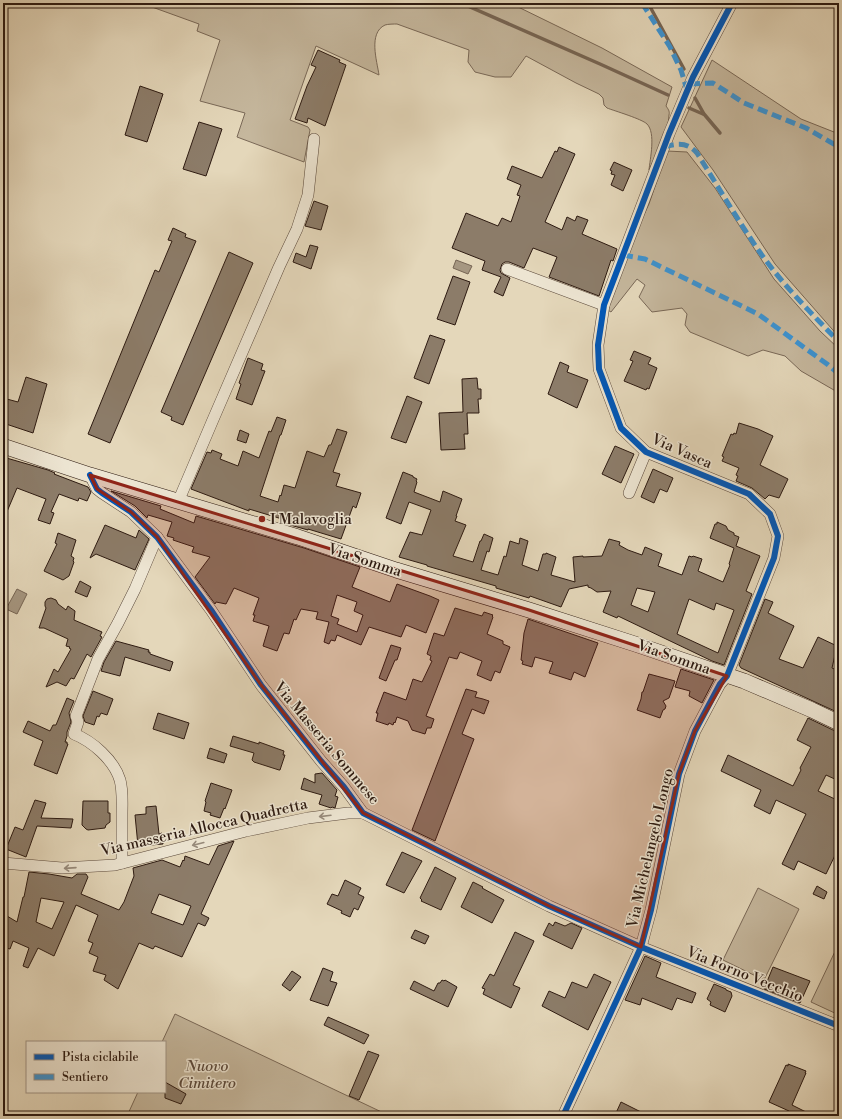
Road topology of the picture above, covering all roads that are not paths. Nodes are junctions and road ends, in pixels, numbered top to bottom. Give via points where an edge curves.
1 (732, 3) edge
2 (314, 139) dead end
3 (507, 268) dead end
4 (604, 305) junction
5 (3, 446) edge
6 (646, 452) junction
7 (90, 475) junction
8 (628, 493) dead end
9 (178, 502) junction
10 (157, 537) junction
11 (727, 676) junction
12 (839, 723) edge
13 (363, 813) junction
14 (122, 863) junction
15 (3, 864) edge
16 (641, 947) junction
17 (839, 1026) edge
18 (563, 1116) edge

1 - 4 street, Via Vasca via 693,77
2 - 9 street via 308,195 297,229
3 - 4 street
4 - 6 street, Via Vasca via 598,345 599,369 621,428
5 - 7 street, Via Somma
6 - 8 street
6 - 11 street, Via Vasca via 749,494 770,514 778,536 774,558
7 - 9 street, Via Somma
7 - 10 street, Via Masseria Sommese via 97,489 131,512
9 - 11 street, Via Somma via 298,537 656,650
10 - 13 street, Via Masseria Sommese via 211,610 261,685
10 - 14 street via 135,589 98,659 76,716 78,722 74,734 93,744 112,765 120,780
11 - 12 street, Via Somma
11 - 16 street, Via Michelangelo Longo via 720,684 695,731 679,774
13 -> 14 street, Via masseria Allocca Quadretta via 308,818
13 - 16 street, Via Masseria Sommese via 549,906
14 -> 15 street, Via masseria Allocca Quadretta via 62,868
16 - 17 street, Via Forno Vecchio
16 - 18 street, Via Michelangelo Longo

